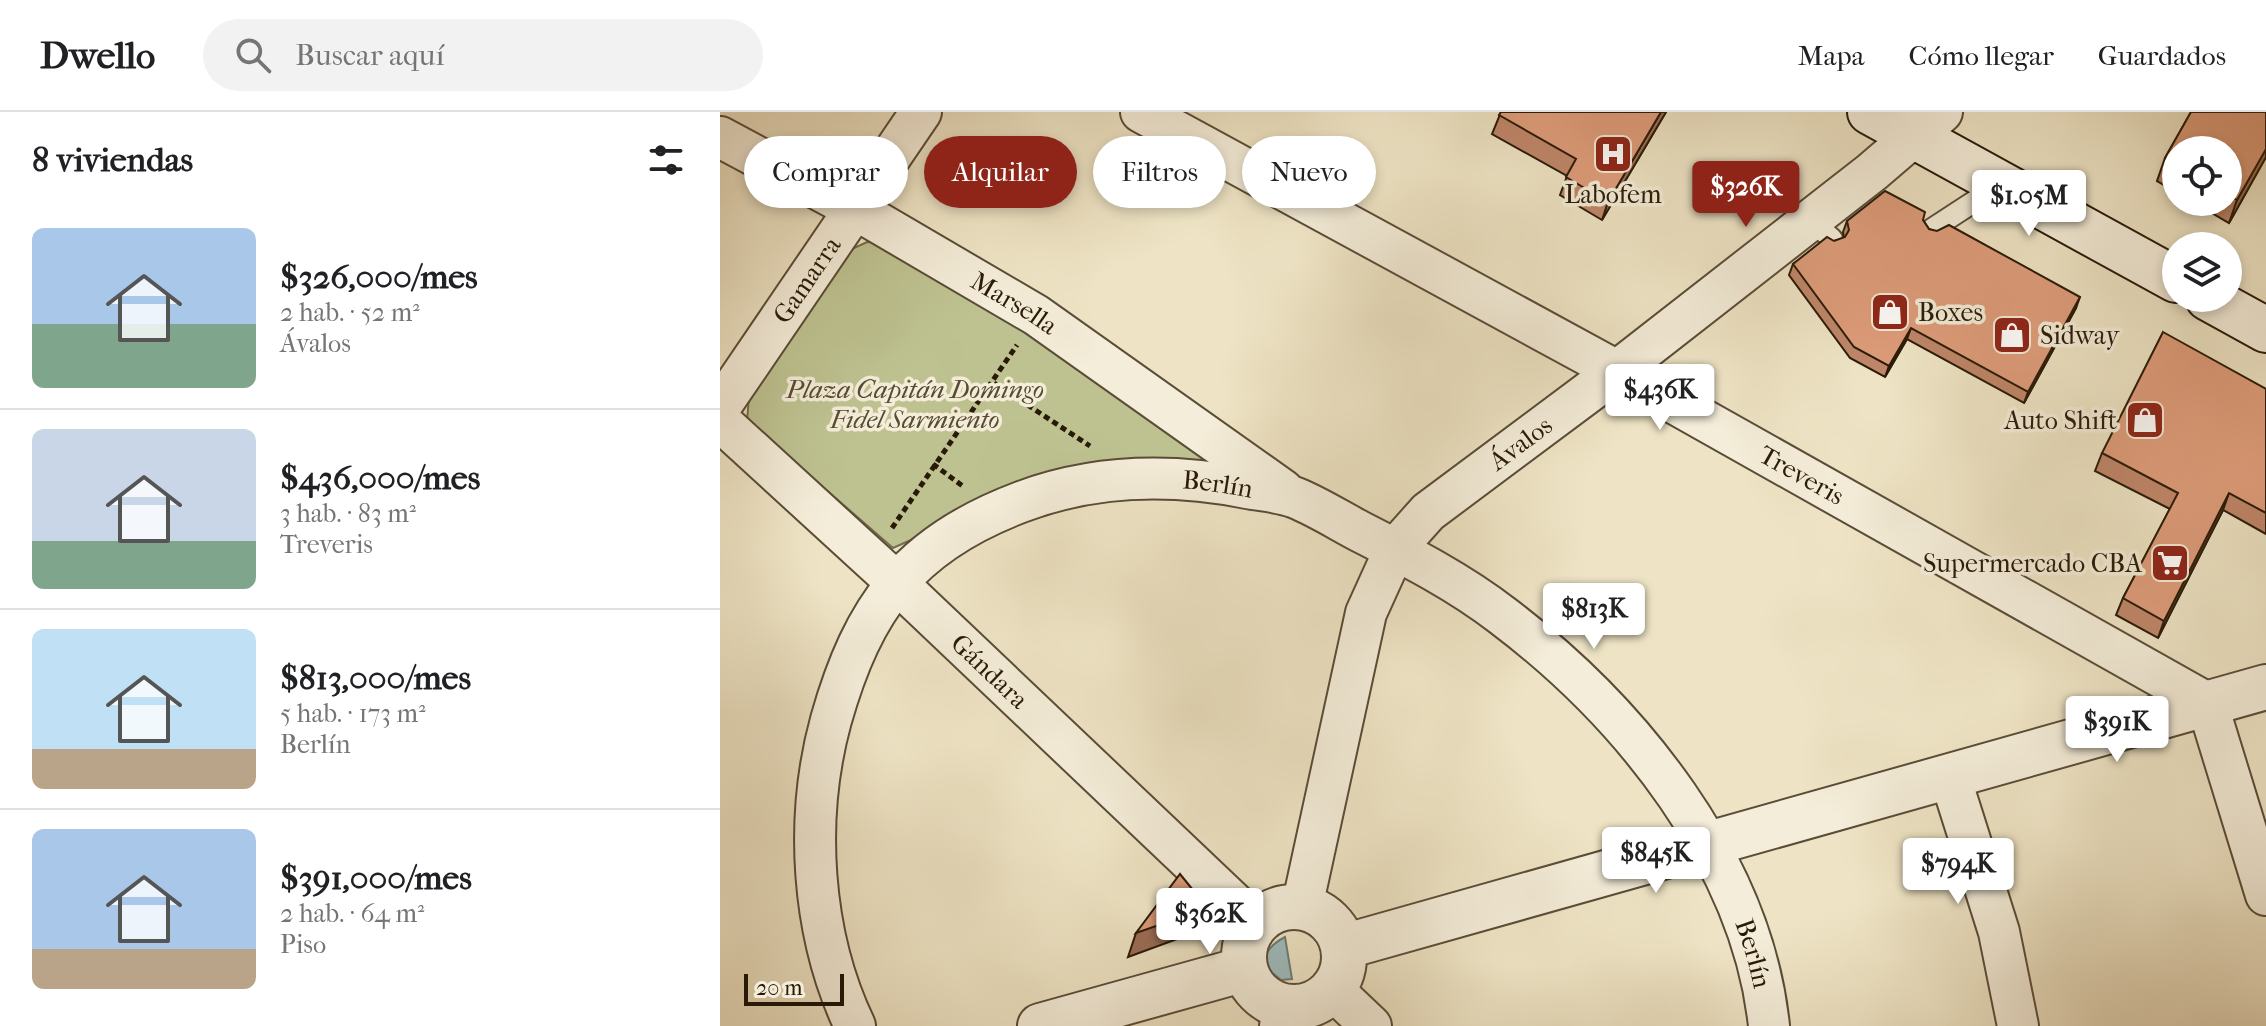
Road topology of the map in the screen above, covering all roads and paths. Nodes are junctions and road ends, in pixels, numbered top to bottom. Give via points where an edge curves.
1 (921, 112) edge
2 (1141, 112) edge
3 (1870, 112) edge
4 (1928, 124) edge
5 (720, 137) edge
6 (2001, 184) junction
7 (855, 209) junction
8 (1932, 229) edge
9 (2162, 272) edge
10 (2233, 312) edge
11 (1036, 315) junction
12 (2266, 330) edge
13 (1617, 371) junction
14 (994, 383) junction
15 (720, 407) edge
16 (720, 421) edge
17 (1137, 476) junction
18 (1293, 497) junction
19 (1395, 549) junction
20 (884, 571) junction
21 (2266, 687) edge
22 (2207, 703) junction
23 (1950, 777) junction
24 (1706, 845) junction
25 (2266, 895) edge
26 (1302, 907) junction
27 (1256, 924) junction
28 (1343, 947) junction
29 (1245, 969) junction
30 (1332, 989) junction
31 (1283, 1016) edge
32 (855, 1026) edge
33 (1040, 1026) edge
34 (1371, 1026) edge
35 (1769, 1026) edge
36 (2018, 1026) edge

1 - 7 street, Gamarra
2 - 13 street, Treveris
3 - 4 street
4 - 6 street
4 - 13 street, Ávalos via 1821,229
5 - 7 street, Marsella
6 - 8 lane
6 - 9 street
7 - 11 street, Marsella
7 - 15 street, Gamarra
10 - 12 street
11 - 14 path
11 - 18 street, Marsella
13 - 19 street, Ávalos via 1428,512
13 - 22 street, Treveris
14 - 17 path
14 - 20 path via 933,464
16 - 20 street, Gándara
17 - 18 street, Berlín via 1207,480
17 - 20 street, Berlín via 1089,482 997,511
18 - 19 street, Berlín
19 - 24 street, Berlín via 1501,614 1594,696 1645,755
19 - 26 street, Ávalos via 1366,613
20 - 27 street, Gándara
20 - 32 street, Berlín via 842,682 817,794 821,909 833,965
21 - 22 street
22 - 23 street
22 - 25 street
23 - 24 street
23 - 36 street via 1999,932
24 - 28 street
24 - 35 street, Berlín via 1753,949
26 - 27 street via 1277,909
26 - 28 street via 1329,920
27 - 29 street via 1245,945
28 - 30 street via 1343,969
29 - 31 street via 1260,994
29 - 33 street
30 - 31 street
30 - 34 street

